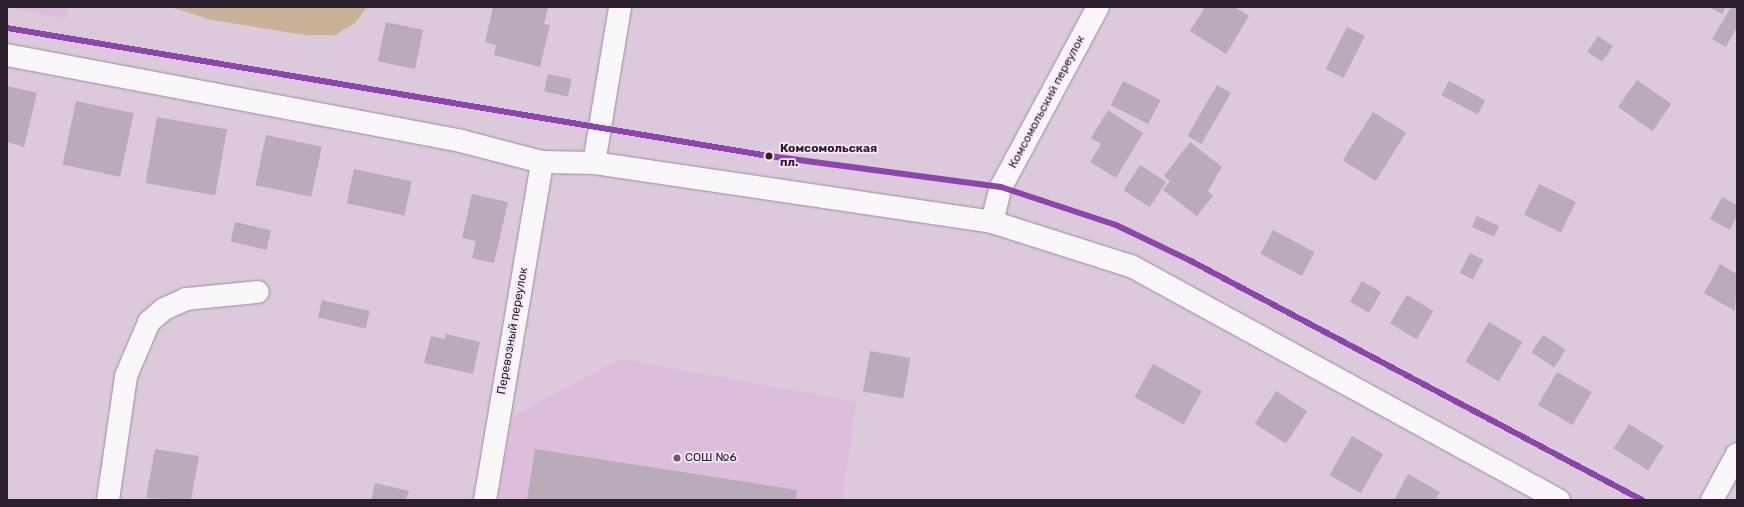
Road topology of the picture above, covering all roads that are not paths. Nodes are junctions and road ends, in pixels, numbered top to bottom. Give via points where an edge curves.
1 (620, 7) edge
2 (1098, 7) edge
3 (7, 55) edge
4 (542, 162) junction
5 (594, 163) junction
6 (992, 222) junction
7 (258, 292) dead end
8 (1737, 454) edge
9 (108, 500) edge
10 (484, 500) edge
11 (1559, 500) edge
12 (1712, 500) edge

1 - 5 street
2 - 6 street, Комсомольский переулок via 1001,187
3 - 4 street via 461,141
4 - 5 street
4 - 10 street, Перевозный переулок
5 - 6 street
6 - 11 street via 1130,266
7 - 9 street via 186,299 164,309 149,322 126,376
8 - 12 street

